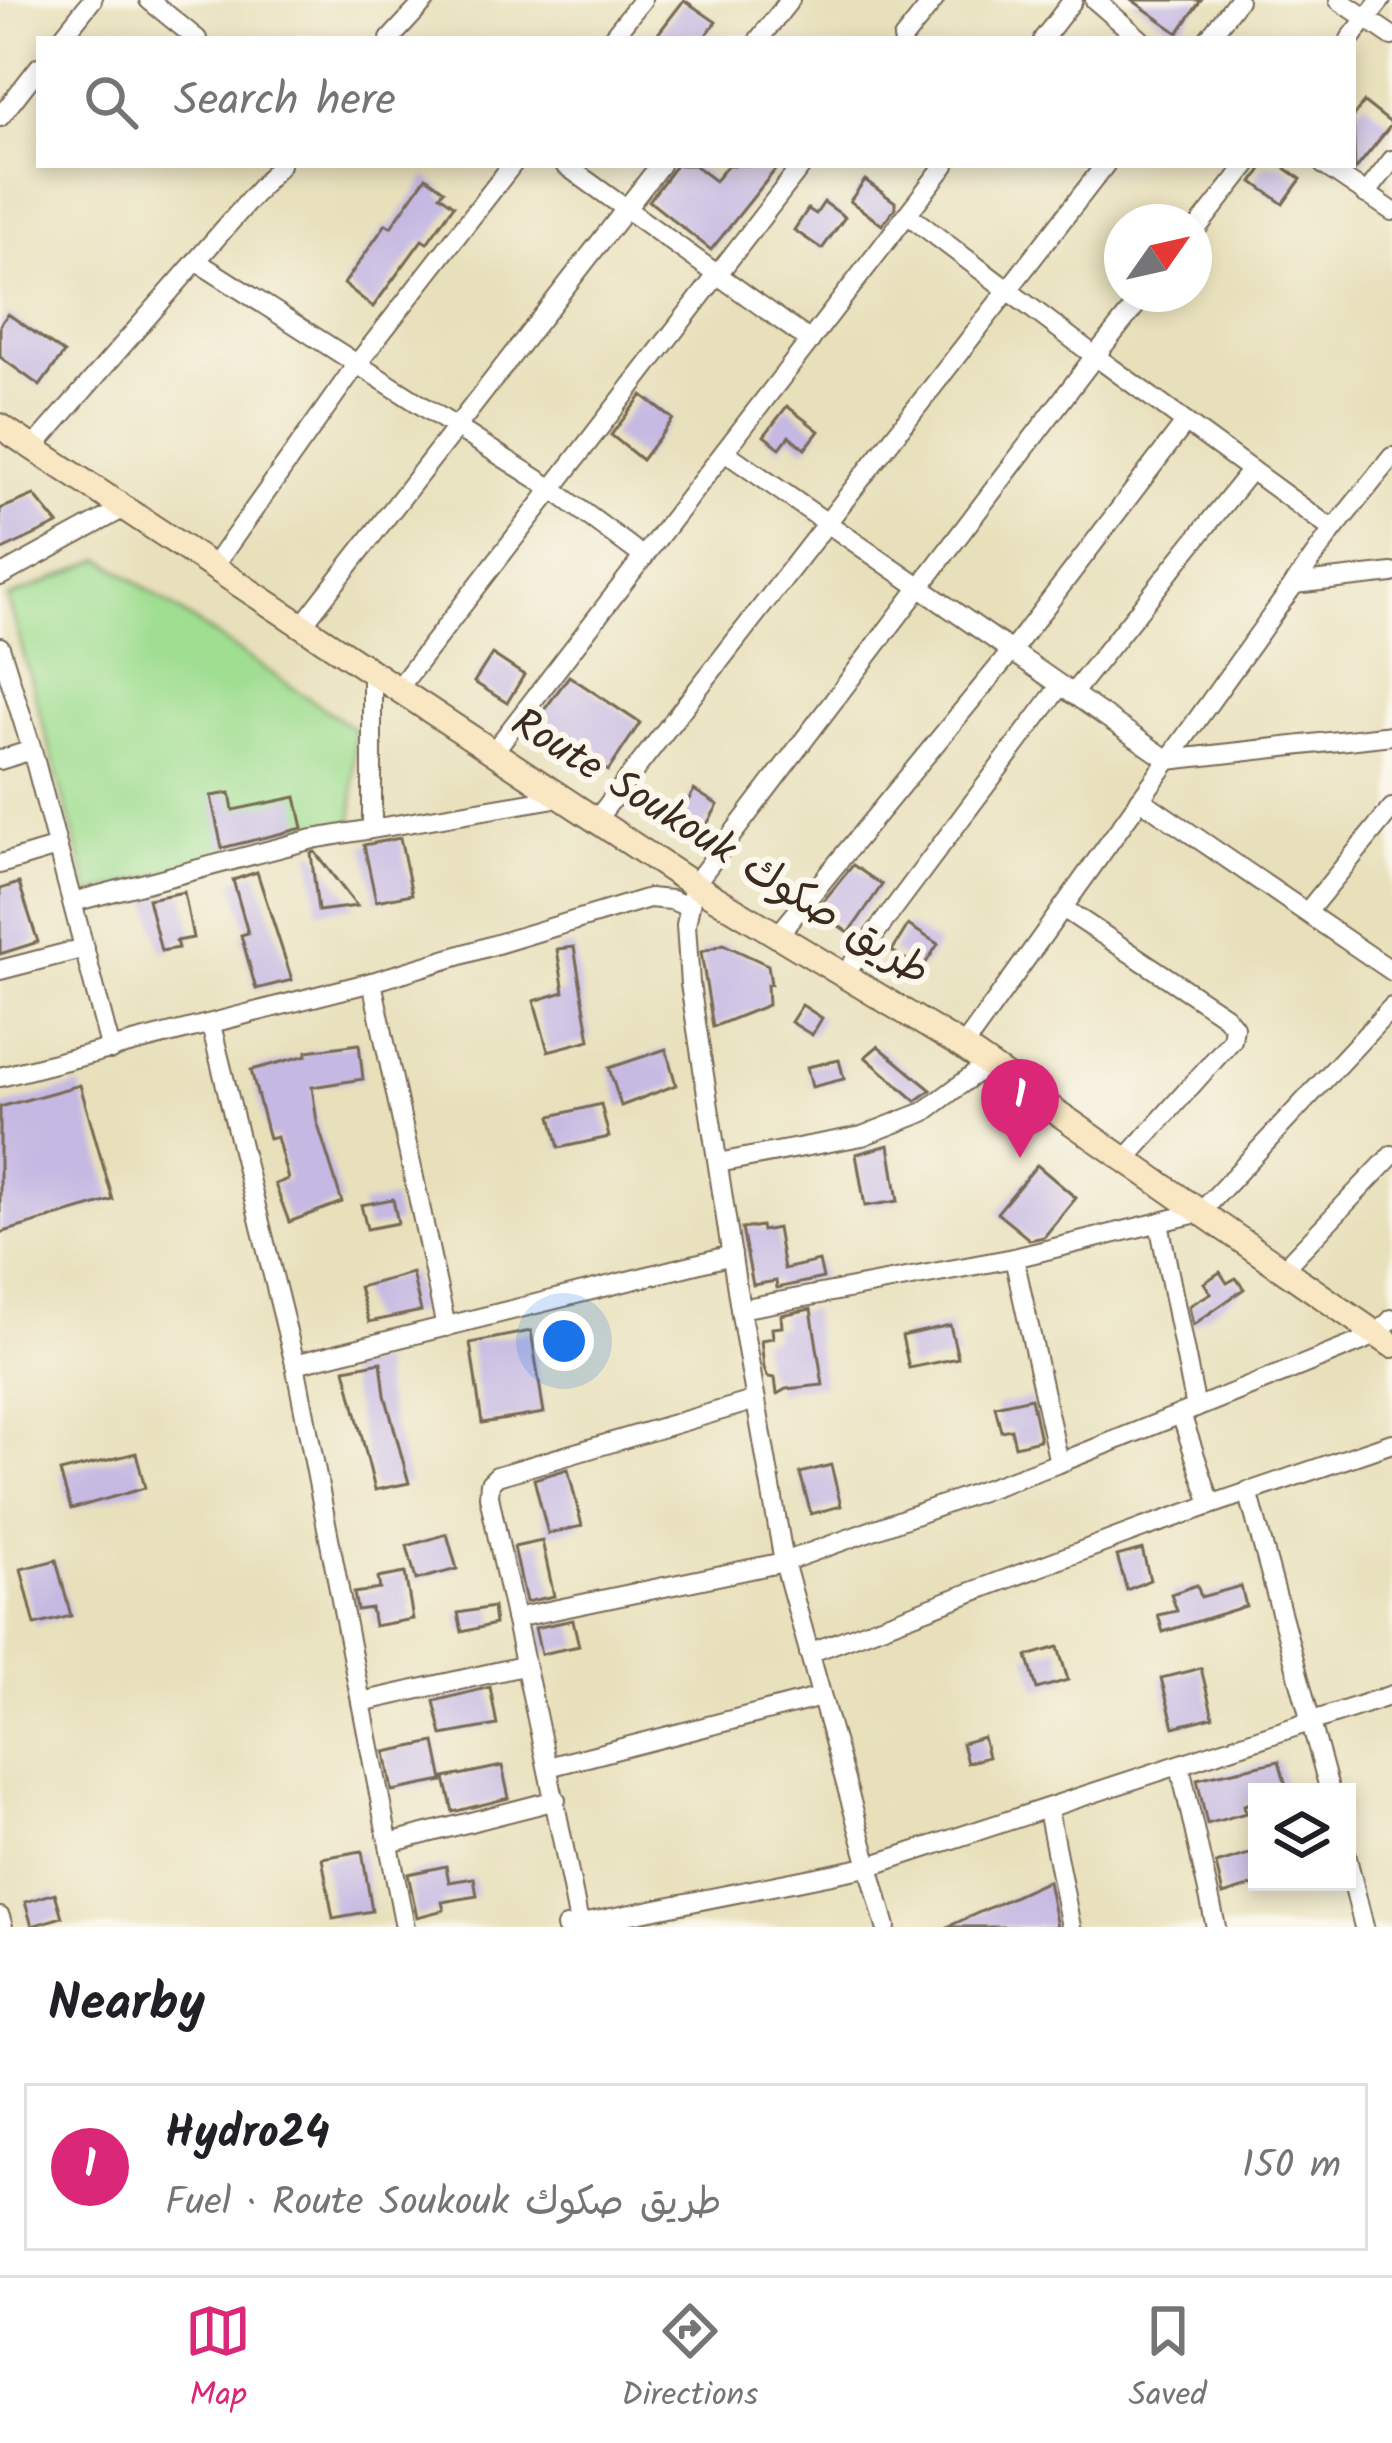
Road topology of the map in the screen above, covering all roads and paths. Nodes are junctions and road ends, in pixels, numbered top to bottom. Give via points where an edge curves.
1 (92, 0) edge
2 (149, 0) edge
3 (426, 0) edge
4 (642, 0) edge
5 (790, 0) edge
6 (934, 0) edge
7 (1073, 0) edge
8 (1095, 0) edge
9 (1238, 0) edge
10 (1339, 0) edge
11 (1381, 0) edge
12 (1367, 19) junction
13 (63, 36) edge
14 (193, 36) edge
15 (393, 36) edge
16 (613, 36) edge
17 (761, 36) edge
18 (905, 36) edge
19 (1045, 36) edge
20 (1137, 36) edge
21 (1210, 36) edge
22 (1353, 36) edge
23 (1392, 36) edge
24 (36, 72) edge
25 (0, 117) edge
26 (1392, 160) edge
27 (277, 168) edge
28 (510, 168) edge
29 (570, 168) edge
30 (658, 168) edge
31 (800, 168) edge
32 (943, 168) edge
33 (1103, 168) edge
34 (1245, 168) edge
35 (1328, 168) edge
36 (1366, 194) junction
37 (626, 208) junction
38 (1212, 209) edge
39 (1392, 212) edge
40 (907, 214) junction
41 (196, 261) junction
42 (714, 275) junction
43 (1008, 291) junction
44 (1130, 312) edge
45 (810, 341) junction
46 (1095, 356) junction
47 (357, 364) junction
48 (1185, 423) junction
49 (0, 426) edge
50 (456, 427) junction
51 (34, 448) junction
52 (725, 452) junction
53 (1392, 457) edge
54 (1251, 470) junction
55 (551, 488) junction
56 (124, 508) junction
57 (827, 524) junction
58 (1333, 530) junction
59 (644, 556) junction
60 (213, 567) junction
61 (1392, 573) edge
62 (0, 576) edge
63 (1294, 584) junction
64 (921, 590) junction
65 (301, 626) junction
66 (0, 647) edge
67 (1010, 653) junction
68 (372, 674) junction
69 (6, 685) edge
70 (398, 690) junction
71 (1066, 690) junction
72 (1392, 734) edge
73 (32, 750) junction
74 (494, 751) junction
75 (0, 760) edge
76 (1168, 760) junction
77 (561, 796) junction
78 (1140, 799) junction
79 (1392, 808) edge
80 (596, 820) junction
81 (372, 828) junction
82 (57, 847) junction
83 (0, 864) edge
84 (692, 896) junction
85 (73, 902) junction
86 (1063, 908) junction
87 (1307, 912) junction
88 (778, 935) junction
89 (85, 947) junction
90 (0, 970) edge
91 (1392, 970) edge
92 (844, 975) junction
93 (372, 982) junction
94 (1392, 1007) edge
95 (211, 1025) junction
96 (963, 1047) junction
97 (111, 1050) junction
98 (988, 1064) junction
99 (0, 1077) edge
100 (1392, 1155) edge
101 (1125, 1160) junction
102 (718, 1162) junction
103 (1202, 1212) junction
104 (1159, 1223) junction
105 (732, 1255) junction
106 (1014, 1258) junction
107 (1283, 1269) junction
108 (740, 1309) junction
109 (446, 1327) junction
110 (1387, 1333) edge
111 (295, 1364) junction
112 (756, 1400) junction
113 (1188, 1411) junction
114 (1392, 1443) edge
115 (1059, 1463) junction
116 (1248, 1491) junction
117 (1211, 1504) junction
118 (784, 1562) junction
119 (515, 1618) junction
120 (809, 1653) junction
121 (523, 1666) junction
122 (1392, 1694) edge
123 (821, 1697) junction
124 (361, 1702) junction
125 (1313, 1723) junction
126 (1180, 1766) junction
127 (548, 1767) junction
128 (1328, 1783) edge
129 (556, 1800) junction
130 (1048, 1810) junction
131 (389, 1843) junction
132 (867, 1867) junction
133 (1355, 1891) edge
134 (0, 1917) edge
135 (572, 1926) edge
136 (2, 1927) edge
137 (405, 1927) edge
138 (886, 1927) edge
139 (1071, 1927) edge
140 (1216, 1927) edge
141 (1364, 1927) edge

1 - 13 street
2 - 14 street
3 - 15 street
4 - 16 street
5 - 17 street
6 - 18 street
7 - 19 street
8 - 20 street
9 - 21 street
10 - 12 street
11 - 12 street
12 - 22 street
12 - 23 street
24 - 25 street
26 - 36 street
27 - 41 street
28 - 47 street
29 - 37 street
30 - 37 street
31 - 42 street
32 - 40 street
33 - 43 street
34 - 38 street
35 - 36 street
36 - 39 street
37 - 42 street
37 - 50 street
40 - 43 street
40 - 45 street
41 - 47 street
41 - 51 street
42 - 45 street
42 - 55 street
43 - 46 street
43 - 57 street
44 - 46 street
45 - 52 street
46 - 48 street
46 - 64 street
47 - 50 street
47 - 60 street
48 - 54 street
48 - 67 street
49 - 51 street, Route Soukouk طريق صكوك
50 - 55 street
50 - 65 street
51 - 56 street, Route Soukouk طريق صكوك
52 - 57 street
52 - 59 street
53 - 58 street
54 - 58 street
54 - 71 street
55 - 59 street
55 - 70 street
56 - 60 street, Route Soukouk طريق صكوك
56 - 62 street
57 - 64 street
57 - 80 street
58 - 63 street
59 - 74 street
60 - 65 street, Route Soukouk طريق صكوك
61 - 63 street
63 - 76 street
64 - 67 street
64 - 84 street
65 - 68 street, Route Soukouk طريق صكوك
66 - 69 street
67 - 71 street
67 - 88 street
68 - 70 street, Route Soukouk طريق صكوك
68 - 81 street
69 - 73 street
70 - 74 street, Route Soukouk طريق صكوك
71 - 76 street
71 - 92 street
72 - 76 street
73 - 75 street
73 - 82 street
74 - 77 street, Route Soukouk طريق صكوك
76 - 78 street
77 - 80 street, Route Soukouk طريق صكوك
77 - 81 street
78 - 86 street
78 - 87 street
79 - 87 street
80 - 84 street, Route Soukouk طريق صكوك
81 - 85 street
82 - 83 street
82 - 85 street
84 - 88 street, Route Soukouk طريق صكوك
84 - 93 street via 649,898
84 - 102 street via 690,984
85 - 89 street
86 - 96 street
86 - 101 street via 1234,1027 1232,1040
87 - 91 street
88 - 92 street, Route Soukouk طريق صكوك
89 - 90 street
89 - 97 street
92 - 96 street, Route Soukouk طريق صكوك
93 - 95 street
93 - 109 street
94 - 103 street
95 - 97 street
95 - 111 street
96 - 98 street, Route Soukouk طريق صكوك
97 - 99 street
98 - 101 street, Route Soukouk طريق صكوك
98 - 102 street via 924,1112 862,1136
100 - 107 street
101 - 103 street, Route Soukouk طريق صكوك
102 - 105 street
103 - 104 street
103 - 107 street, Route Soukouk طريق صكوك
104 - 106 street
104 - 113 street
105 - 108 street
105 - 109 street
106 - 108 street
106 - 115 street
107 - 110 street, Route Soukouk طريق صكوك
108 - 112 street
109 - 111 street
110 - 113 street
111 - 124 street
112 - 118 street
112 - 119 street via 497,1476 489,1496
113 - 115 street
113 - 117 street
114 - 116 street
115 - 118 street
116 - 117 street
116 - 125 street
117 - 120 street
118 - 119 street
118 - 120 street
119 - 121 street
120 - 123 street
121 - 124 street
121 - 127 street
122 - 125 street
123 - 127 street
123 - 132 street
124 - 131 street
125 - 126 street
125 - 128 street
126 - 130 street
126 - 140 street
127 - 129 street
129 - 131 street
129 - 135 street
130 - 132 street
130 - 139 street
131 - 137 street
132 - 135 street
132 - 138 street
133 - 141 street
134 - 136 street

